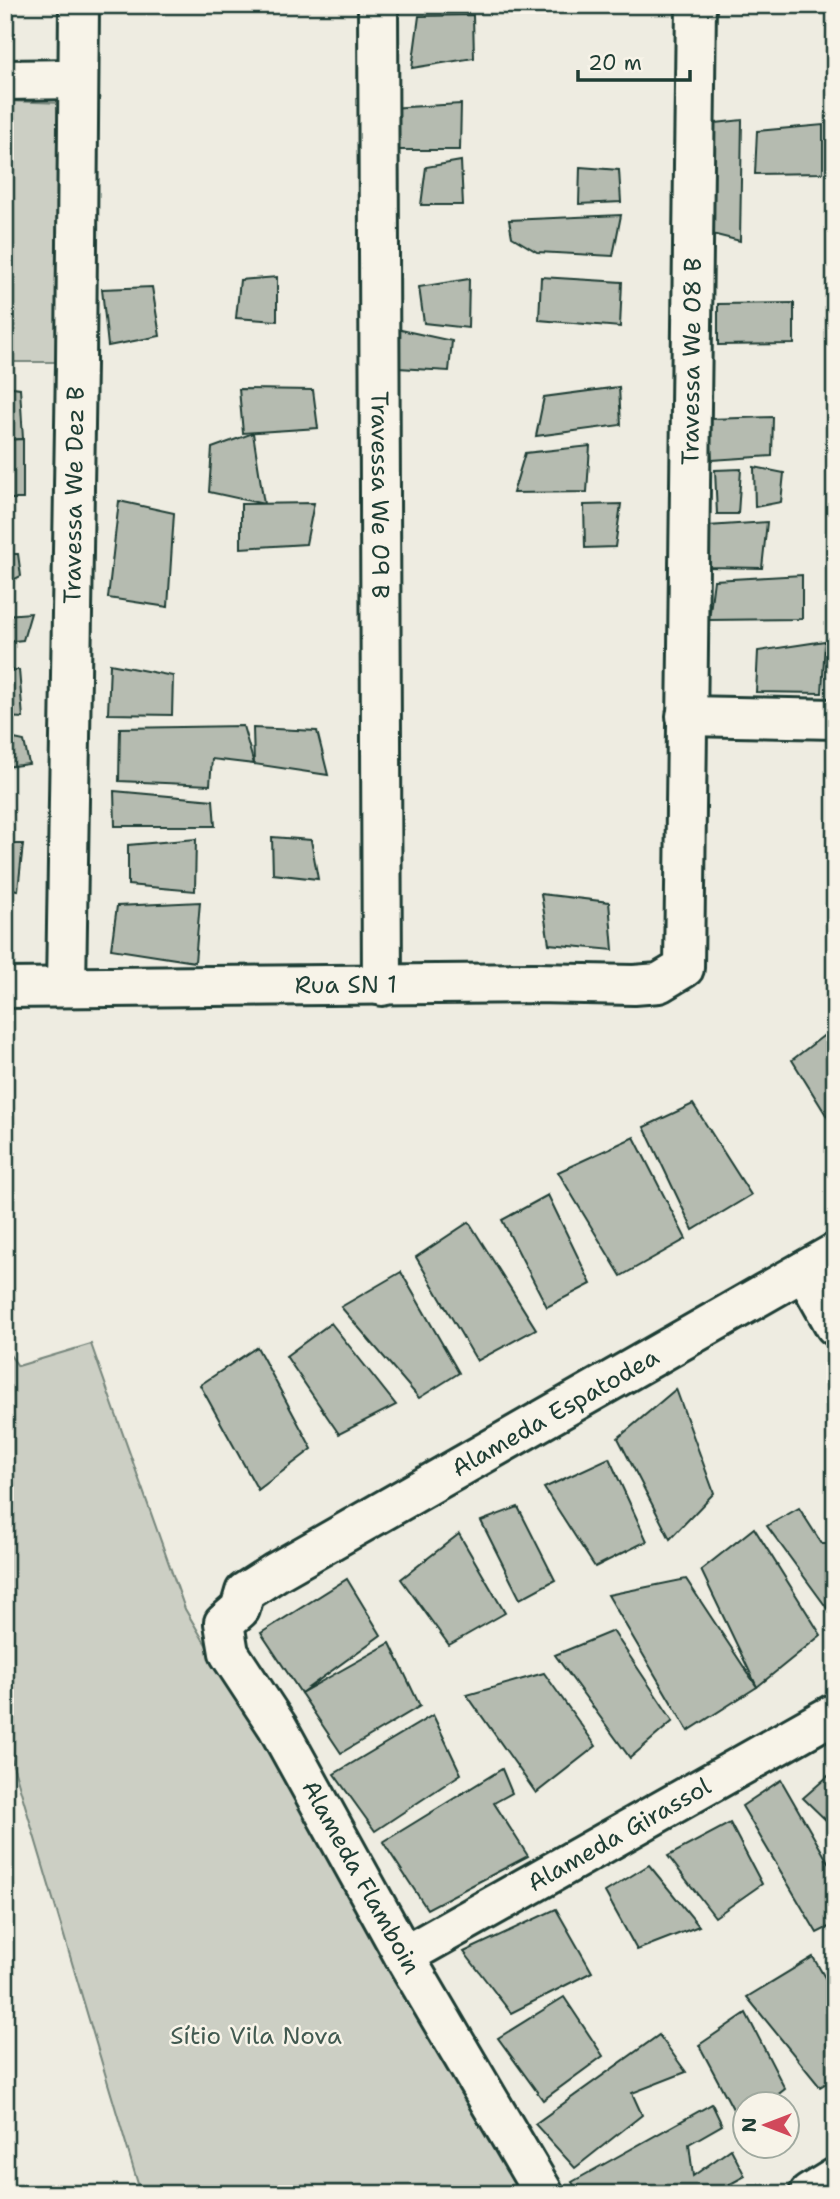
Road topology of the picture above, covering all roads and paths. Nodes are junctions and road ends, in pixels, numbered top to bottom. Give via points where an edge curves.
1 (79, 5) edge
2 (378, 5) edge
3 (696, 5) edge
4 (78, 79) junction
5 (5, 80) edge
6 (686, 716) junction
7 (835, 719) edge
8 (684, 968) joint
9 (66, 986) junction
10 (382, 986) junction
11 (5, 988) edge
12 (819, 1262) edge
13 (835, 1326) edge
14 (276, 1572) joint
15 (835, 1713) edge
16 (404, 1956) junction
17 (835, 2178) edge
18 (544, 2194) edge
19 (808, 2194) edge

1 - 4 street, Travessa We Dez B
2 - 10 street, Travessa We 09 B
3 - 6 street, Travessa We 08 B
4 - 5 street
4 - 9 street, Travessa We Dez B
6 - 7 street
6 - 8 street, Travessa We 08 B
8 - 10 street, Rua SN 1 via 659,984
9 - 10 street, Rua SN 1
9 - 11 street, Rua SN 1
12 - 13 street
12 - 14 street, Alameda Espatodea
14 - 16 street, Alameda Flamboin via 245,1592 240,1609 224,1623 229,1653 277,1726
15 - 16 street, Alameda Girassol
16 - 18 street, Alameda Flamboin
17 - 19 street

